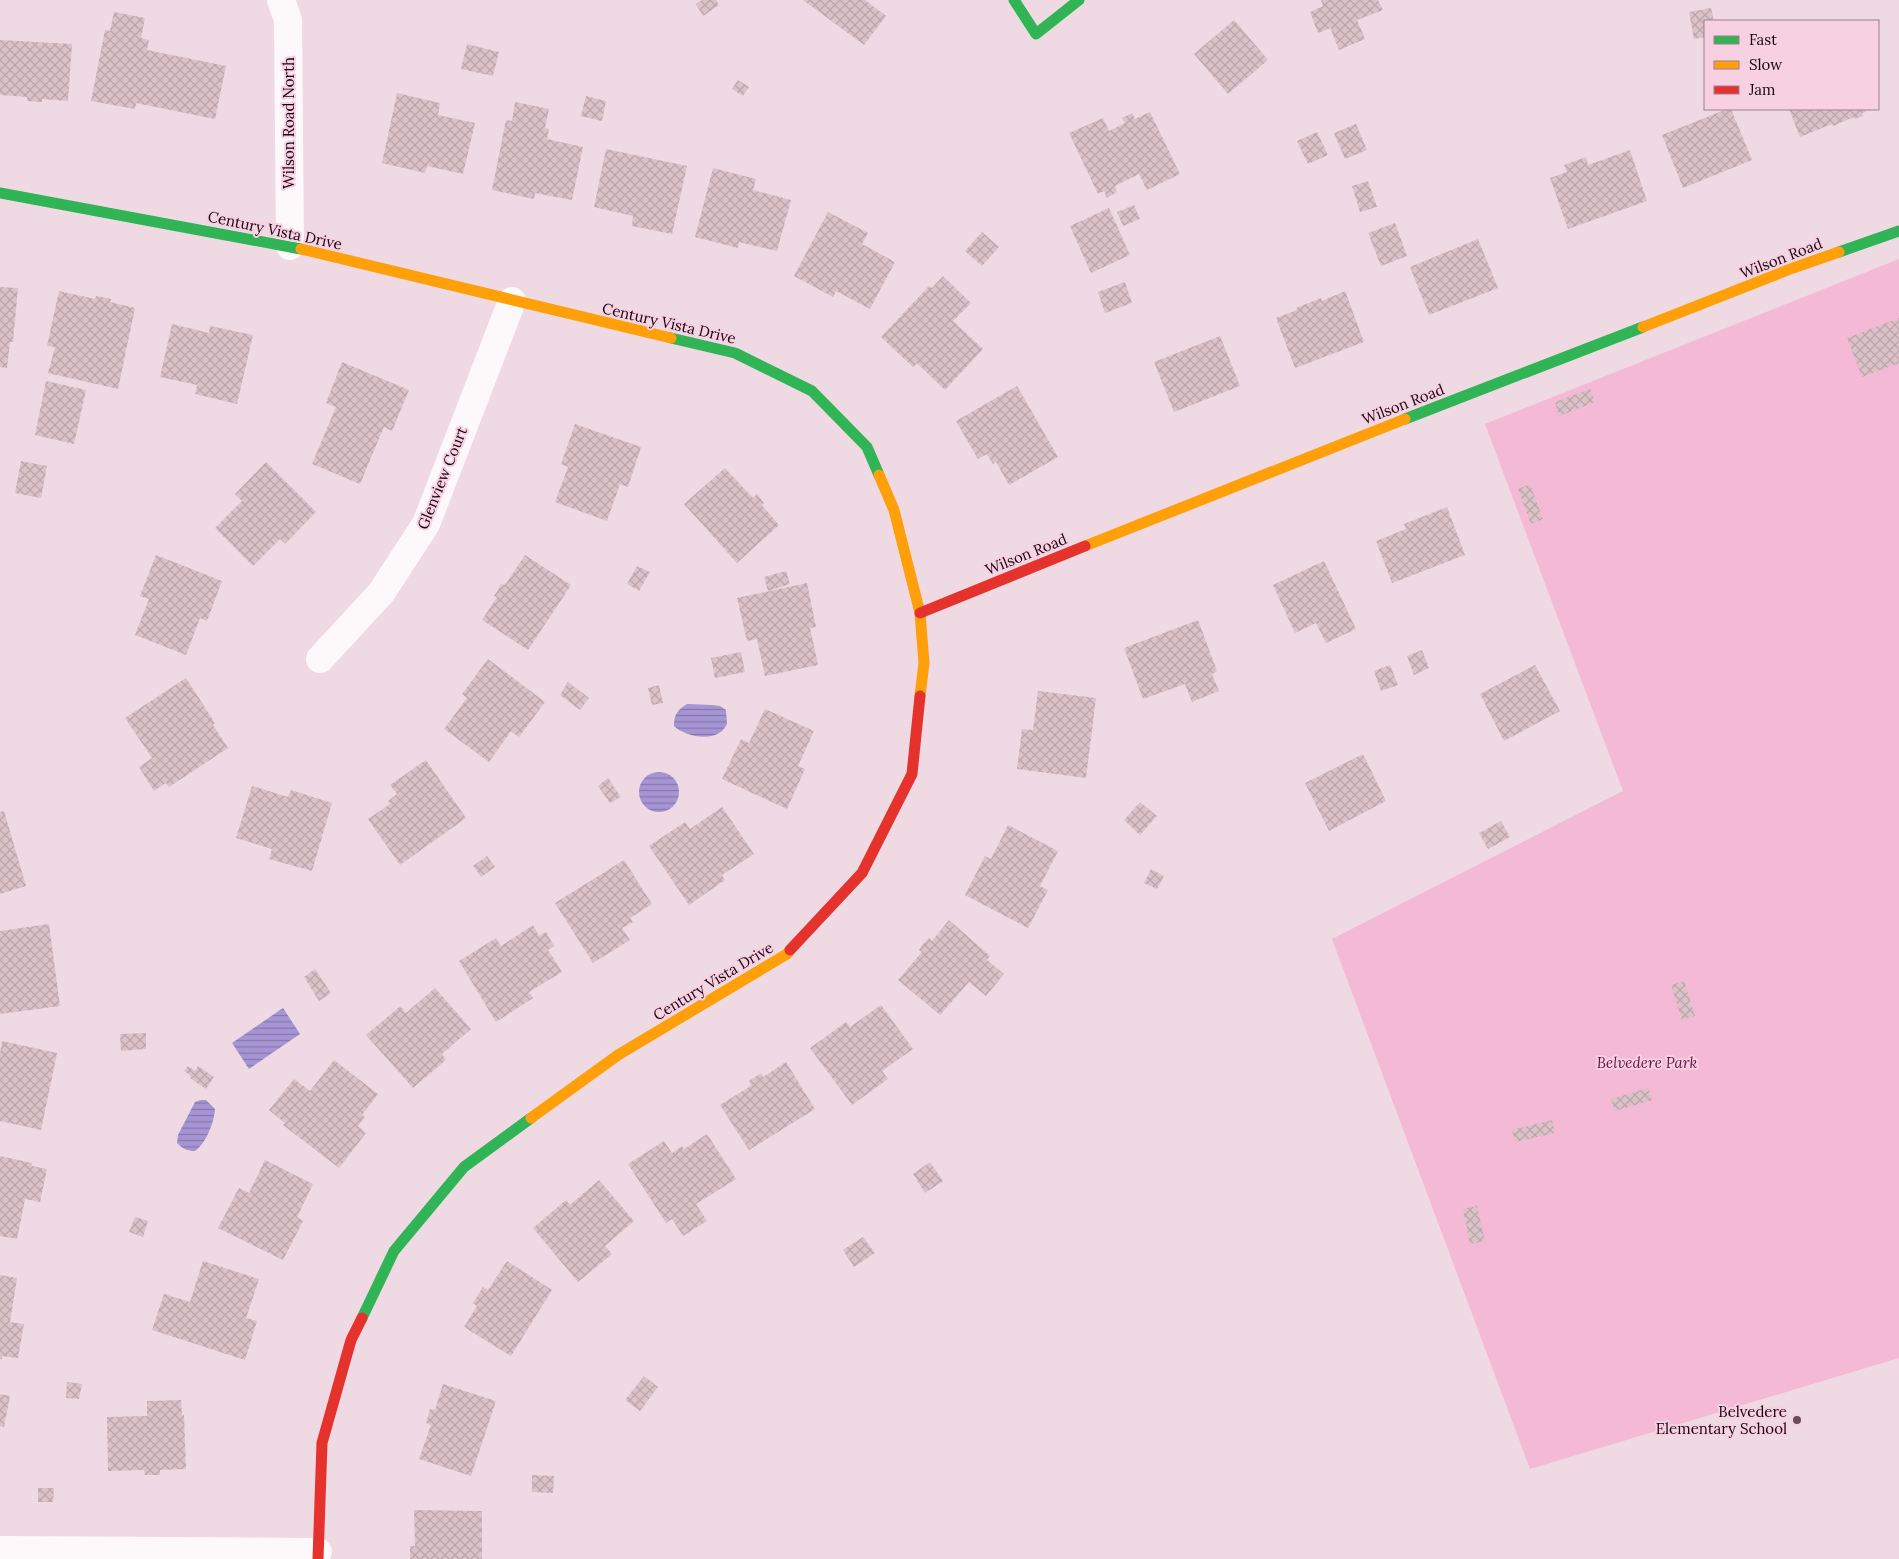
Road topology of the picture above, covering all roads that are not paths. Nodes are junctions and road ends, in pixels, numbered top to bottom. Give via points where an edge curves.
1 (281, 0) edge
2 (1014, 0) edge
3 (1079, 0) edge
4 (0, 194) edge
5 (1899, 231) edge
6 (290, 246) junction
7 (512, 301) junction
8 (920, 613) junction
9 (320, 659) dead end
10 (0, 1550) edge
11 (318, 1556) edge

1 - 6 street, Wilson Road North via 288,20
2 - 3 street via 1036,34
4 - 6 street, Century Vista Drive
5 - 8 street, Wilson Road via 1784,272 1194,501
6 - 7 street, Century Vista Drive
7 - 8 street, Century Vista Drive via 735,353 812,391 867,447 894,510
7 - 9 street, Glenview Court via 426,524 382,593
8 - 11 street, Century Vista Drive via 924,663 912,774 862,873 787,954 618,1055 464,1167 394,1251 351,1340 322,1443
10 - 11 street

